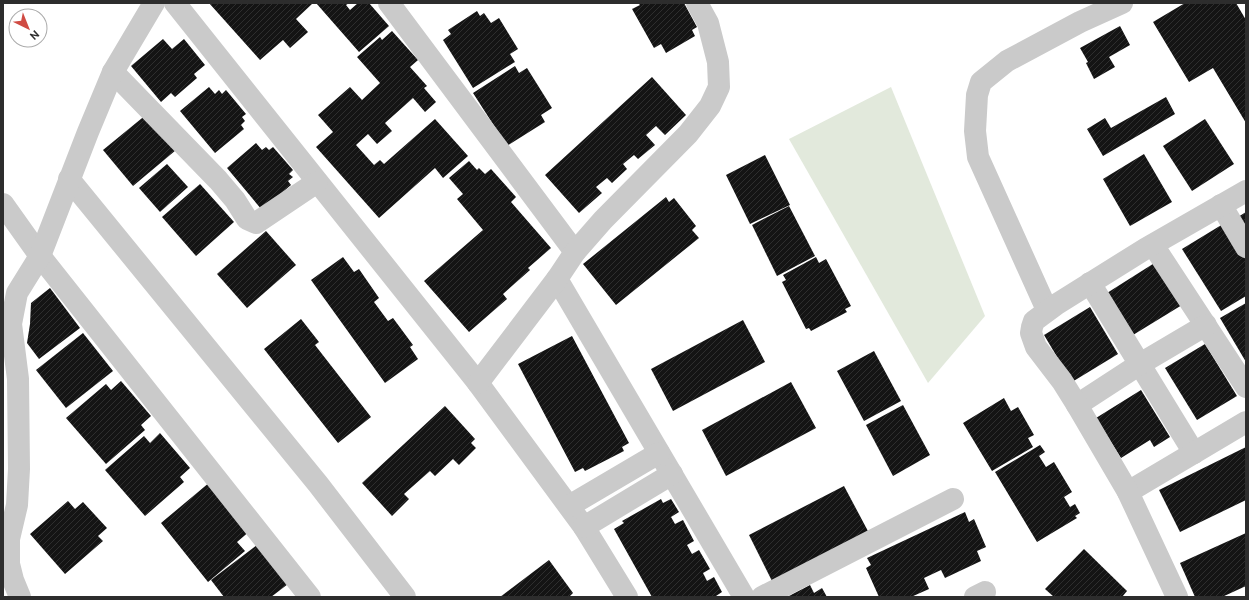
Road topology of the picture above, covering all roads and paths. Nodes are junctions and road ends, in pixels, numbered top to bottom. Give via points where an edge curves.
1 (154, 3) edge
2 (175, 3) edge
3 (389, 3) edge
4 (697, 3) edge
5 (1122, 3) edge
6 (113, 72) junction
7 (69, 180) junction
8 (317, 182) junction
9 (1246, 192) edge
10 (3, 204) edge
11 (1221, 206) junction
12 (1153, 244) junction
13 (1246, 247) edge
14 (575, 252) junction
15 (40, 256) junction
16 (557, 279) junction
17 (1090, 283) junction
18 (10, 290) edge
19 (1047, 310) junction
20 (1206, 325) junction
21 (1140, 364) junction
22 (478, 383) junction
23 (1246, 387) edge
24 (1077, 405) junction
25 (1246, 422) edge
26 (659, 452) junction
27 (1194, 453) junction
28 (672, 474) junction
29 (1128, 492) junction
30 (953, 499) dead end
31 (569, 506) junction
32 (584, 527) junction
33 (20, 597) edge
34 (310, 597) edge
35 (405, 597) edge
36 (627, 597) edge
37 (744, 597) edge
38 (762, 597) edge
39 (1177, 597) edge

1 - 6 street
2 - 8 street
3 - 14 street
4 - 14 street via 708,23 718,62 719,87 710,106 688,134
5 - 19 street via 1006,61 981,82 977,95 978,157
6 - 7 street
6 - 8 street via 218,180 247,219 256,223
7 - 15 street
7 - 35 street via 318,484
8 - 22 street
9 - 11 street
10 - 15 street
11 - 12 street
11 - 13 street
12 - 17 street
12 - 20 street
14 - 16 street
15 - 18 street
15 - 34 street
16 - 22 street
16 - 26 street
17 - 19 street
17 - 21 street
18 - 33 street via 11,324 18,379 19,469 17,505 9,539 9,564
19 - 24 street via 1034,321 1031,333 1036,347
20 - 21 street
20 - 23 street
21 - 24 street
21 - 27 street
22 - 31 street
24 - 29 street
25 - 27 street
26 - 28 street
26 - 31 street
27 - 29 street
28 - 32 street
28 - 37 street
29 - 39 street
30 - 38 street
31 - 32 street
32 - 36 street

